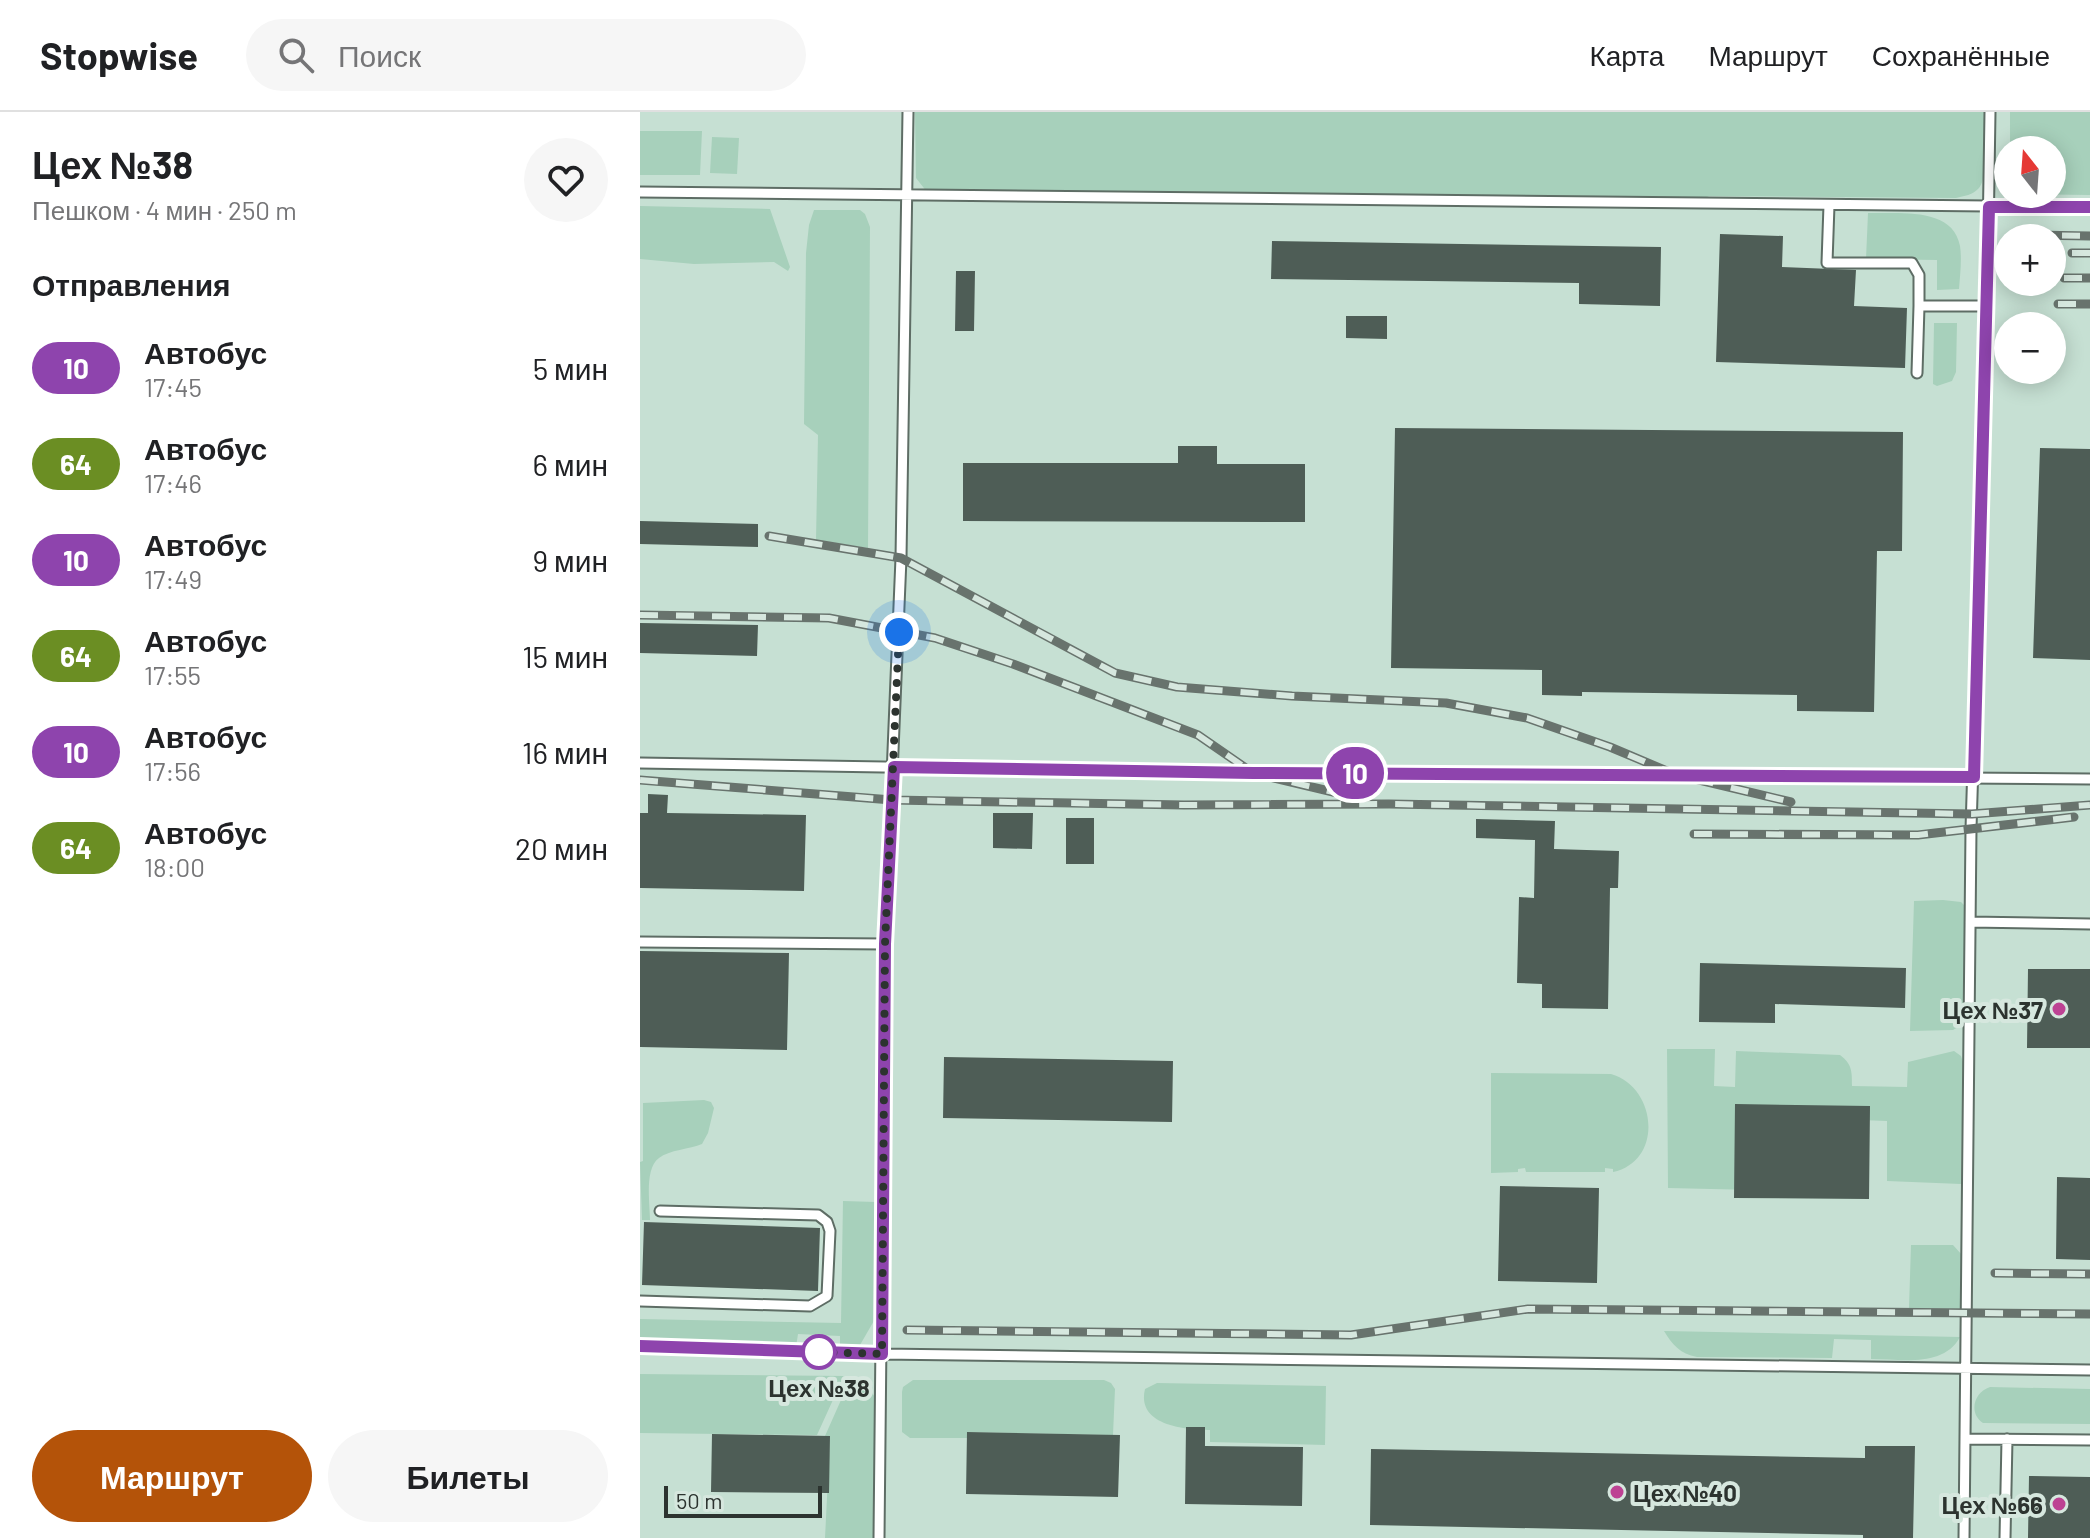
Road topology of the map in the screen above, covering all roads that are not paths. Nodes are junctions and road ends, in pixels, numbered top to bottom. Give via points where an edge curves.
1 (908, 112) edge
2 (1990, 112) edge
3 (640, 192) edge
4 (905, 196) junction
5 (1829, 205) junction
6 (1989, 207) junction
7 (2090, 207) edge
8 (1919, 306) junction
9 (1987, 306) junction
10 (1917, 373) dead end
11 (640, 763) edge
12 (894, 767) junction
13 (1974, 777) junction
14 (2090, 779) edge
15 (1970, 922) junction
16 (2090, 924) edge
17 (640, 942) edge
18 (885, 944) junction
19 (660, 1211) dead end
20 (640, 1301) edge
21 (640, 1346) edge
22 (882, 1354) junction
23 (1967, 1369) junction
24 (2090, 1370) edge
25 (1966, 1439) junction
26 (2007, 1439) junction
27 (2090, 1440) edge
28 (879, 1538) edge
29 (1964, 1538) edge
30 (2005, 1538) edge

1 - 4 lane
2 - 6 lane
3 - 4 lane
4 - 5 lane
4 - 12 lane
5 - 6 lane
5 - 8 lane via 1827,263 1912,263 1919,275
6 - 7 lane
6 - 9 lane
8 - 9 lane
8 - 10 lane
9 - 13 lane
11 - 12 lane
12 - 13 lane
12 - 18 lane
13 - 14 lane
13 - 15 lane
15 - 16 lane
15 - 23 lane
17 - 18 lane
18 - 22 lane
19 - 20 lane via 818,1215 830,1231 827,1296 810,1306
21 - 22 lane
22 - 23 lane
22 - 28 lane
23 - 24 lane
23 - 25 lane
25 - 26 lane
25 - 29 lane
26 - 27 lane
26 - 30 lane

